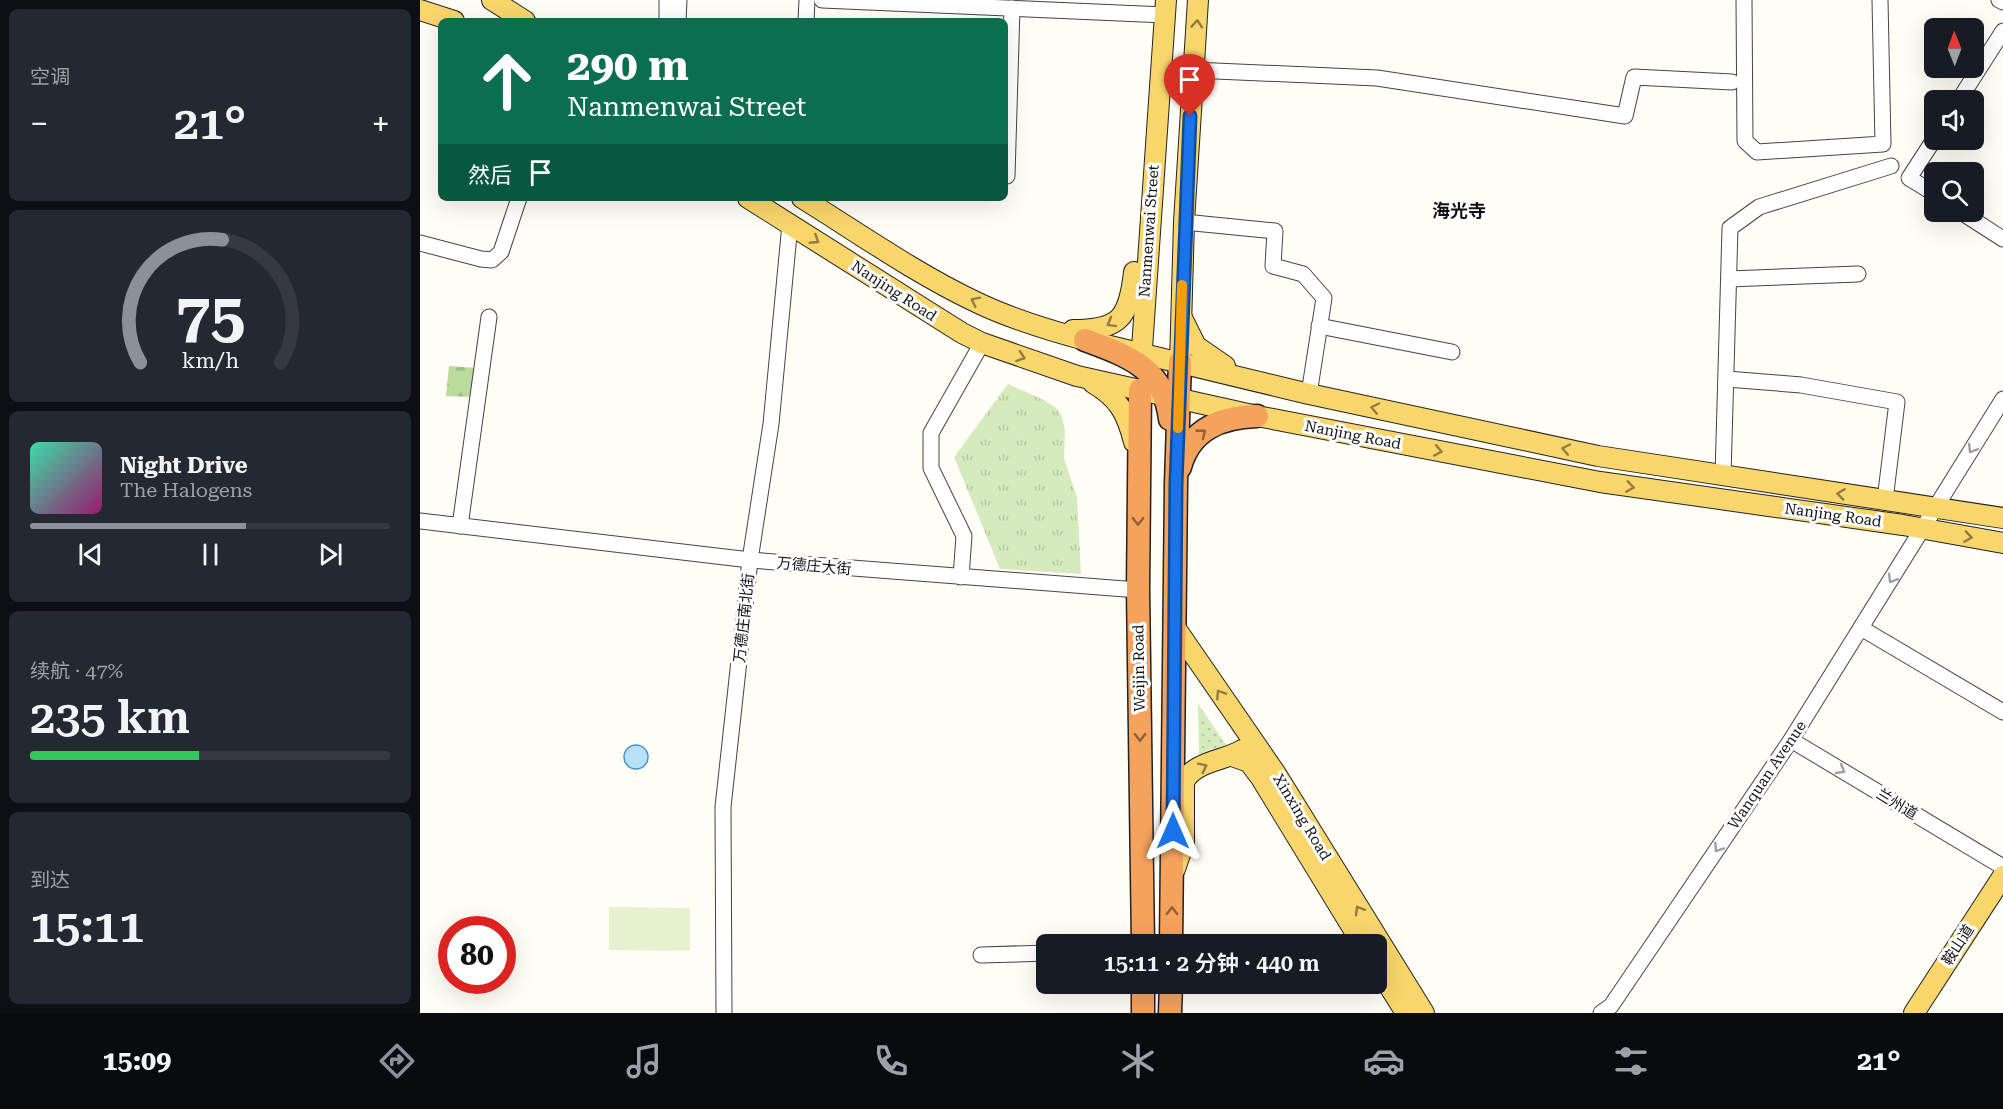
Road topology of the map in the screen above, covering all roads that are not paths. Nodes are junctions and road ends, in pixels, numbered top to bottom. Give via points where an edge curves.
1 (421, 0) edge
2 (668, 0) edge
3 (679, 0) edge
4 (807, 0) edge
5 (822, 0) edge
6 (1198, 0) edge
7 (1744, 0) edge
8 (1880, 0) edge
9 (494, 1) edge
10 (1067, 5) edge
11 (1012, 8) junction
12 (1165, 8) edge
13 (420, 10) edge
14 (445, 18) edge
15 (448, 18) edge
16 (520, 18) edge
17 (666, 18) edge
18 (678, 18) edge
19 (806, 18) edge
20 (2003, 31) edge
21 (1193, 70) junction
22 (1732, 82) dead end
23 (1965, 90) edge
24 (1158, 108) junction
25 (1008, 142) edge
26 (1927, 150) edge
27 (1891, 166) dead end
28 (1924, 187) edge
29 (518, 201) edge
30 (753, 201) edge
31 (807, 201) edge
32 (1184, 222) junction
33 (1977, 222) edge
34 (790, 224) junction
35 (2003, 239) edge
36 (420, 243) edge
37 (1858, 274) dead end
38 (1729, 279) junction
39 (1180, 313) junction
40 (489, 317) dead end
41 (1319, 326) junction
42 (1049, 330) junction
43 (1085, 340) joint
44 (982, 343) junction
45 (1452, 352) dead end
46 (1152, 366) junction
47 (1077, 376) junction
48 (1727, 379) junction
49 (1265, 382) junction
50 (1309, 394) junction
51 (1175, 395) junction
52 (2003, 399) edge
53 (1257, 416) junction
54 (1138, 463) junction
55 (1723, 476) junction
56 (1176, 483) junction
57 (1885, 500) junction
58 (1936, 508) junction
59 (2003, 518) edge
60 (420, 521) edge
61 (460, 526) junction
62 (1923, 529) junction
63 (2003, 543) edge
64 (750, 560) junction
65 (961, 577) junction
66 (1138, 590) junction
67 (1174, 626) junction
68 (1861, 628) junction
69 (2003, 712) edge
70 (1791, 740) junction
71 (1253, 743) junction
72 (1232, 756) junction
73 (2003, 867) edge
74 (2003, 876) edge
75 (1172, 877) junction
76 (2003, 891) edge
77 (1143, 934) edge
78 (1171, 934) edge
79 (1356, 934) edge
80 (1036, 953) edge
81 (981, 955) dead end
82 (1387, 983) edge
83 (1143, 994) edge
84 (1171, 994) edge
85 (724, 1013) edge
86 (1143, 1013) edge
87 (1170, 1013) edge
88 (1406, 1013) edge
89 (1424, 1013) edge
90 (1601, 1013) edge
91 (1914, 1013) edge
92 (1923, 1013) edge

1 - 15 main road
2 - 17 street
3 - 18 street
4 - 19 street
5 - 11 street
21 -> 6 main road
7 - 8 street via 1745,141 1757,152 1883,144
9 - 16 main road
10 - 11 street
10 - 12 street
11 - 25 street
12 - 24 main road, Nanmenwai Street
13 - 14 main road
20 - 23 street
21 - 22 street via 1377,78 1625,116 1634,77
21 - 32 main road
24 -> 42 main road via 1143,164 1134,274 1127,308 1117,322 1103,328
24 - 46 main road, Nanmenwai Street via 1143,309
26 - 28 street via 1909,178
27 - 38 street via 1759,207 1730,228
29 - 36 street via 501,252 492,260
30 - 34 main road, Nanjing Road
42 -> 31 main road, Nanjing Road via 978,303 938,282
32 - 39 main road
32 - 41 street via 1275,231 1273,266 1303,274 1324,298
33 - 35 street
34 -> 44 main road, Nanjing Road via 938,320
34 - 64 street, 万德庄南北街 via 771,424
37 - 38 street
38 - 48 street
39 - 46 main road
39 - 49 main road via 1191,339 1203,353
40 - 61 street
41 - 45 street
41 - 50 street
42 - 43 main road, Nanjing Road
43 - 46 highway
44 -> 47 main road, Nanjing Road
44 - 65 street via 931,433 931,468 964,536
46 - 47 main road, Nanjing Road
46 - 49 main road, Nanjing Road
46 - 51 highway
46 - 51 main road, Nanjing Road
46 - 54 highway, Weijin Road
47 - 54 main road via 1117,400 1129,419
48 - 55 street
48 - 57 street via 1801,385 1897,402
49 - 50 main road, Nanjing Road
55 -> 50 main road, Nanjing Road via 1598,456
51 - 53 main road, Nanjing Road
51 - 56 highway
52 -> 58 street, Wanquan Avenue
56 -> 53 highway via 1186,451 1201,431 1227,419
53 -> 62 main road, Nanjing Road via 1600,482
54 -> 66 highway, Weijin Road
57 -> 55 main road, Nanjing Road
56 - 67 highway
57 - 58 main road, Nanjing Road
58 - 59 main road, Nanjing Road
58 - 62 street, Wanquan Avenue
60 - 61 street, 万德庄大街
61 - 64 street, 万德庄大街
62 -> 63 main road, Nanjing Road
62 -> 68 street, Wanquan Avenue
64 - 65 street, 万德庄大街
64 - 85 street, 万德庄南北街 via 723,807
65 - 66 street, 万德庄大街
66 -> 77 highway, Weijin Road
71 -> 67 main road, Xinxing Road
67 - 75 highway
68 - 69 street
68 - 70 street, Wanquan Avenue
70 -> 73 street, 兰州道
70 -> 90 street, Wanquan Avenue via 1611,1006
71 - 72 main road
89 -> 71 main road, Xinxing Road
75 -> 72 main road via 1184,843 1187,775
72 - 79 main road via 1249,762 1261,778
74 - 91 main road, 鞍山道
78 -> 75 highway
76 - 92 main road
80 - 81 street
82 - 88 main road
83 - 86 highway
84 - 87 highway

